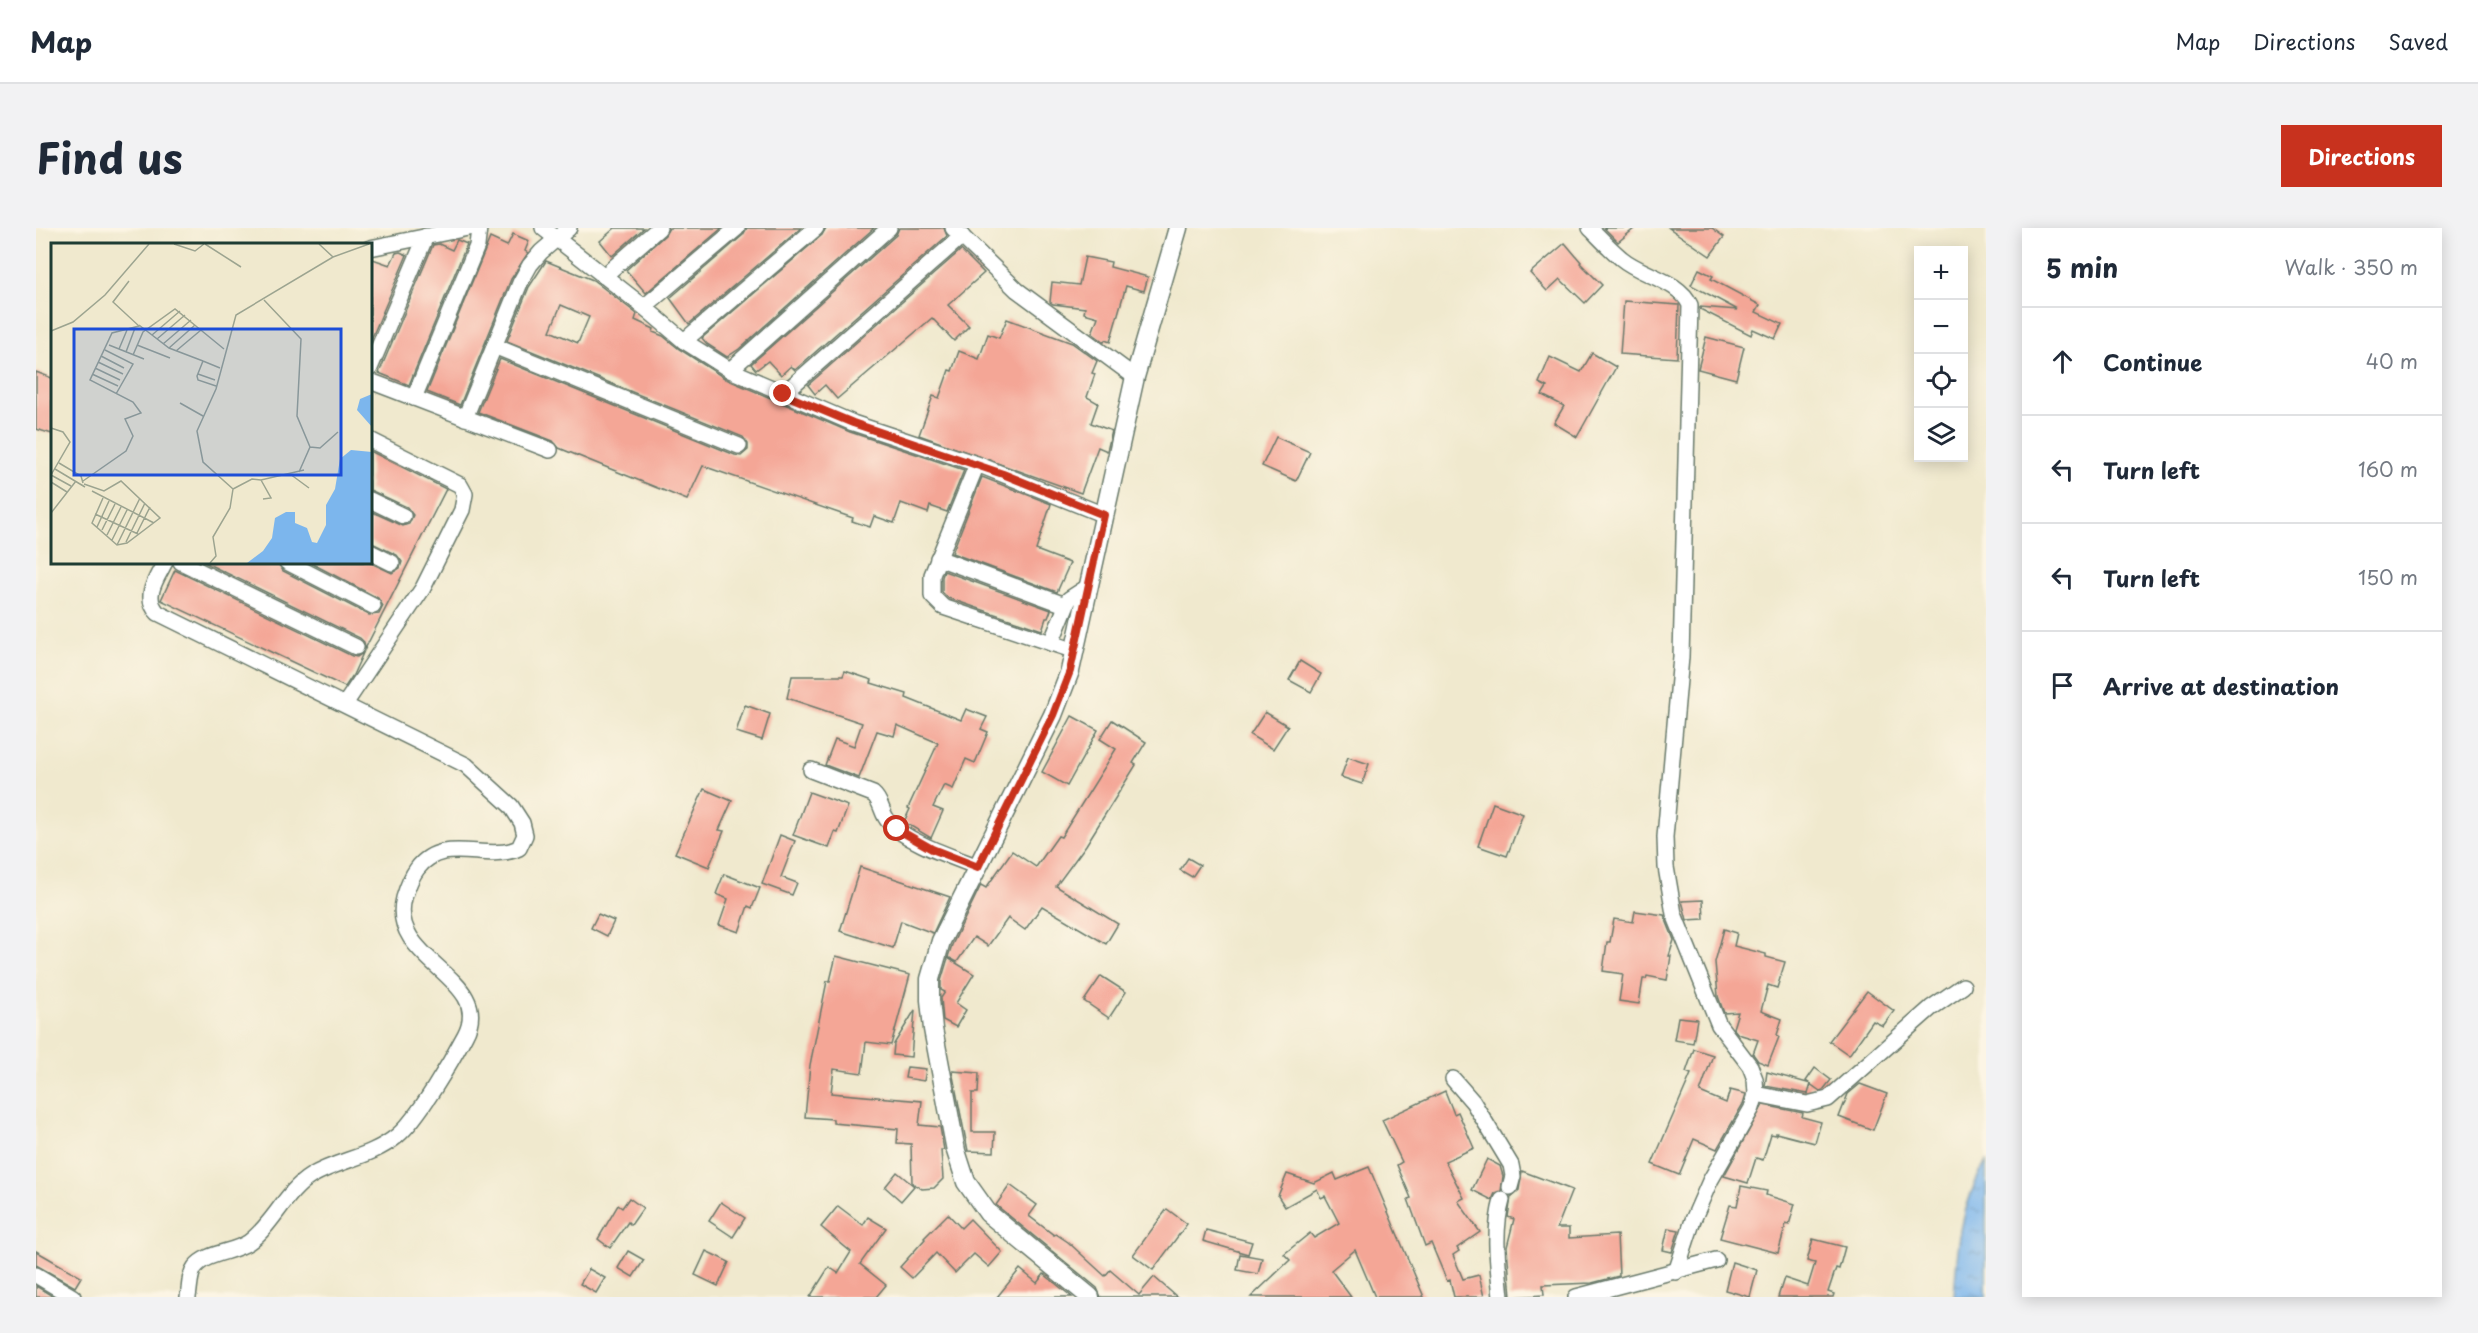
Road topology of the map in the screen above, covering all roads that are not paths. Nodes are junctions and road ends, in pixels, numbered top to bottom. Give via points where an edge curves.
1 (468, 228) edge
2 (479, 228) edge
3 (543, 228) edge
4 (659, 228) edge
5 (737, 228) edge
6 (816, 228) edge
7 (889, 228) edge
8 (1178, 228) edge
9 (1590, 228) edge
10 (957, 232) edge
11 (563, 233) edge
12 (426, 236) junction
13 (372, 248) edge
14 (604, 276) junction
15 (644, 307) junction
16 (684, 341) junction
17 (494, 346) junction
18 (372, 363) edge
19 (730, 370) junction
20 (1135, 377) junction
21 (372, 382) edge
22 (783, 394) junction
23 (414, 398) junction
24 (465, 418) junction
25 (372, 441) edge
26 (739, 446) dead end
27 (550, 450) dead end
28 (977, 464) junction
29 (372, 501) edge
30 (1104, 515) junction
31 (403, 516) dead end
32 (372, 553) edge
33 (938, 558) junction
34 (392, 563) dead end
35 (164, 564) edge
36 (185, 564) edge
37 (291, 564) edge
38 (1089, 586) junction
39 (1065, 605) junction
40 (373, 606) dead end
41 (1051, 643) junction
42 (356, 647) dead end
43 (1075, 651) junction
44 (345, 704) junction
45 (811, 770) dead end
46 (978, 867) junction
47 (1963, 986) dead end
48 (1453, 1079) dead end
49 (1756, 1094) junction
50 (1716, 1260) dead end
51 (1676, 1272) junction
52 (36, 1275) edge
53 (1614, 1293) edge
54 (73, 1297) edge
55 (188, 1297) edge
56 (1090, 1297) edge
57 (1501, 1297) edge
58 (1576, 1297) edge

1 - 12 street
2 - 23 street via 477,246
3 - 11 street
4 - 14 street
5 - 15 street
6 - 16 street
7 - 19 street
8 - 20 street
9 - 49 street via 1622,259 1686,295 1690,305 1681,657 1665,837 1666,867 1674,914 1702,988 1719,1025 1750,1066
10 - 20 street via 1017,290
10 - 22 street
11 - 14 street
11 - 17 street via 530,265
12 - 13 street
12 - 18 street
14 - 15 street
15 - 16 street
16 - 19 street
17 - 24 street
17 - 26 street
19 - 22 street
20 - 30 street
21 - 23 street
22 - 28 street via 853,423
23 - 24 street
24 - 27 street
25 - 44 street via 460,485 465,494 462,510 423,588
28 - 30 street
28 - 33 street
29 - 31 street
30 - 38 street
32 - 34 street
33 - 39 street
33 - 41 street via 931,586 936,602
35 - 44 street via 150,595 158,613
36 - 42 street
37 - 40 street
38 - 39 street
38 - 43 street
39 - 41 street
41 - 43 street
43 - 46 street via 1053,715
44 - 55 street via 466,765 510,806 525,835 519,848 506,852 438,853 425,859 407,888 402,907 404,928 411,941 459,987 470,1010 467,1033 412,1120 373,1153 329,1166 309,1178 250,1241 197,1264
45 - 46 street via 873,794 879,799 886,819 897,829 932,849
46 - 56 street via 941,942 930,979 933,1029 956,1150 966,1182 988,1213
47 - 49 street via 1931,1008 1828,1100 1807,1104
48 - 57 street via 1473,1102 1511,1165 1513,1176 1498,1215
49 - 51 street via 1752,1108 1710,1181
50 - 51 street
51 - 53 street
52 - 54 street
53 - 58 street

